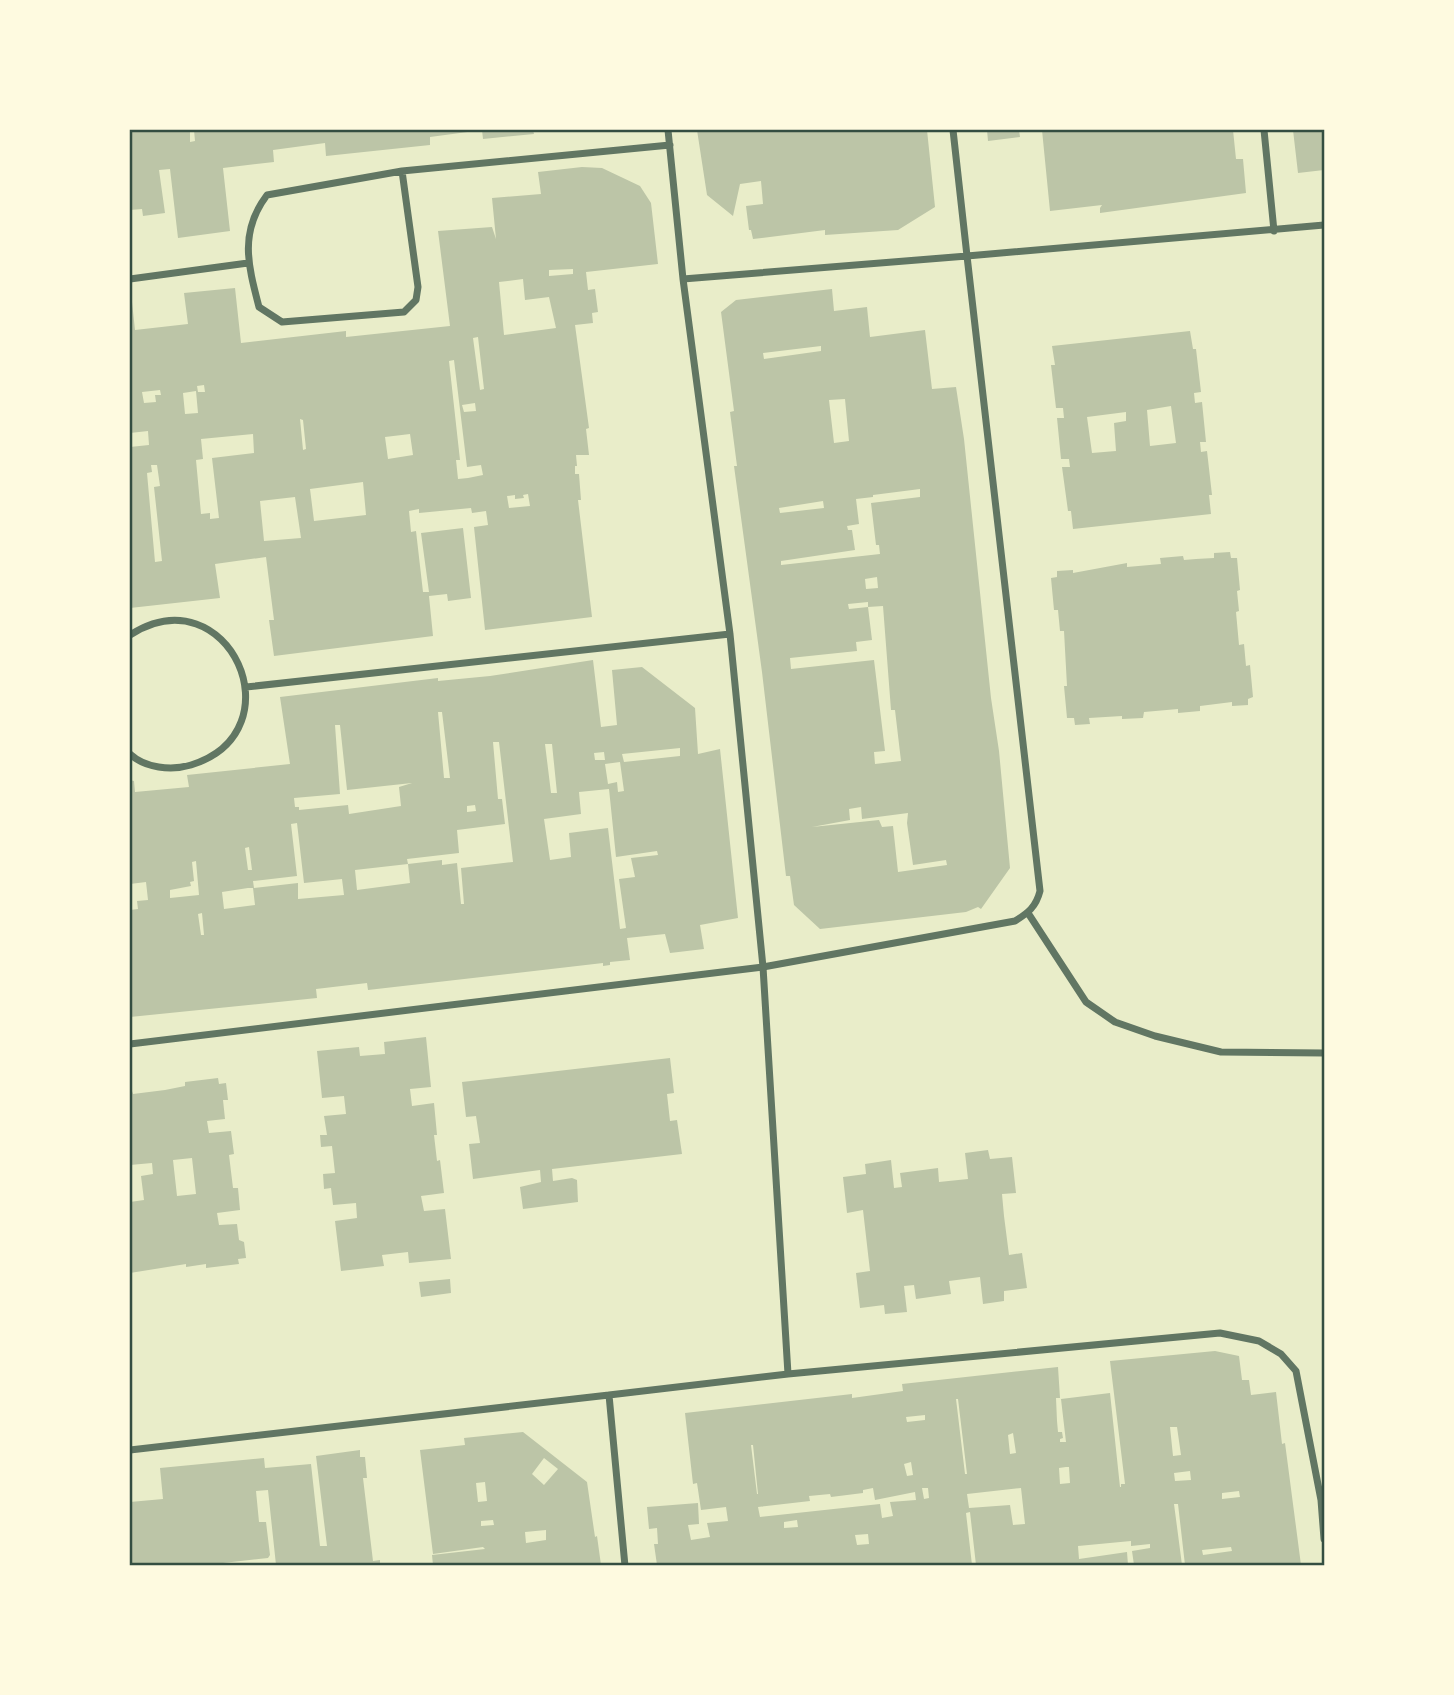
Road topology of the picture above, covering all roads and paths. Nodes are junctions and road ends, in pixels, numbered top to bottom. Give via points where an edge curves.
1 (668, 130) edge
2 (953, 130) edge
3 (1264, 130) edge
4 (670, 145) junction
5 (402, 171) junction
6 (1325, 225) edge
7 (1274, 231) junction
8 (967, 257) junction
9 (248, 263) junction
10 (130, 279) edge
11 (683, 279) junction
12 (730, 634) junction
13 (130, 635) edge
14 (246, 687) junction
15 (131, 757) edge
16 (1028, 913) junction
17 (763, 967) junction
18 (130, 1044) edge
19 (1325, 1053) edge
20 (788, 1374) junction
21 (609, 1395) junction
22 (130, 1450) edge
23 (1323, 1500) edge
24 (1325, 1539) edge
25 (625, 1566) edge

1 - 4 street
2 - 8 street
3 - 7 street
4 - 5 street
4 - 11 street
5 - 9 street via 267,195 251,221
5 - 9 street via 418,287 416,300 404,312 282,322 259,307
6 - 7 street
7 - 8 street
8 - 11 street
8 - 16 street via 1040,891 1037,904
9 - 10 street
11 - 12 street
12 - 14 street
12 - 17 street
13 - 14 street via 146,624 173,620 199,625 222,640 240,666
14 - 15 street via 237,730 223,748 204,761 181,768 157,767
16 - 17 street via 1015,921
16 - 19 street via 1086,1002 1115,1022 1221,1052
17 - 18 street
17 - 20 street
20 - 21 street
20 - 23 street via 1220,1333 1259,1341 1281,1354 1296,1371
21 - 22 street
21 - 25 street
23 - 24 street

